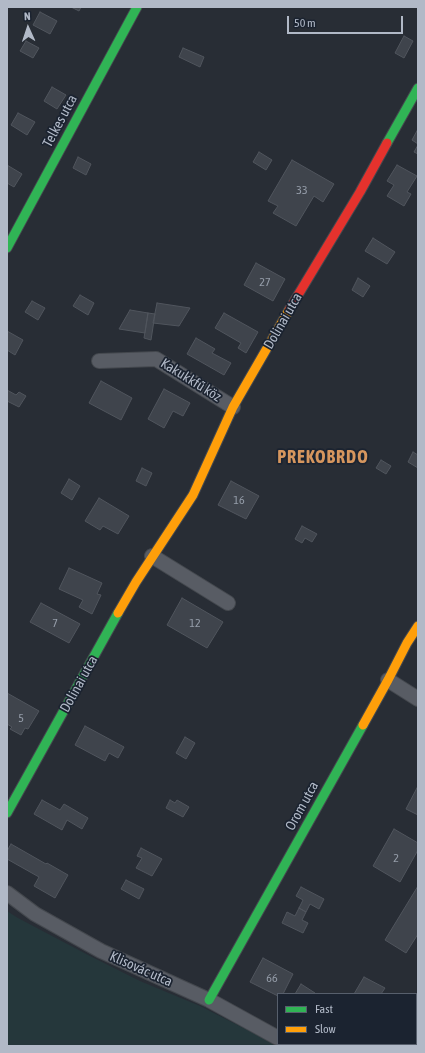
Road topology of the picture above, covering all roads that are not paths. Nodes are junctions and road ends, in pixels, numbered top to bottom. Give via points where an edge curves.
1 (137, 7) edge
2 (418, 88) edge
3 (7, 248) edge
4 (99, 360) dead end
5 (233, 407) junction
6 (152, 556) junction
7 (228, 603) dead end
8 (418, 626) edge
9 (388, 680) junction
10 (418, 699) edge
11 (7, 813) edge
12 (7, 893) edge
13 (209, 1000) junction
14 (277, 1037) edge

1 - 3 street, Telkes utca
2 - 5 street, Dolinai utca via 360,192
4 - 5 street, Kakukkfű köz via 156,359
5 - 6 street, Dolinai utca via 193,495
6 - 7 street
6 - 11 street, Dolinai utca via 102,640
8 - 9 street, Orom utca
9 - 10 street
9 - 13 street, Orom utca
12 - 13 street, Klisovác utca via 35,914 101,951
13 - 14 street, Klisovác utca

